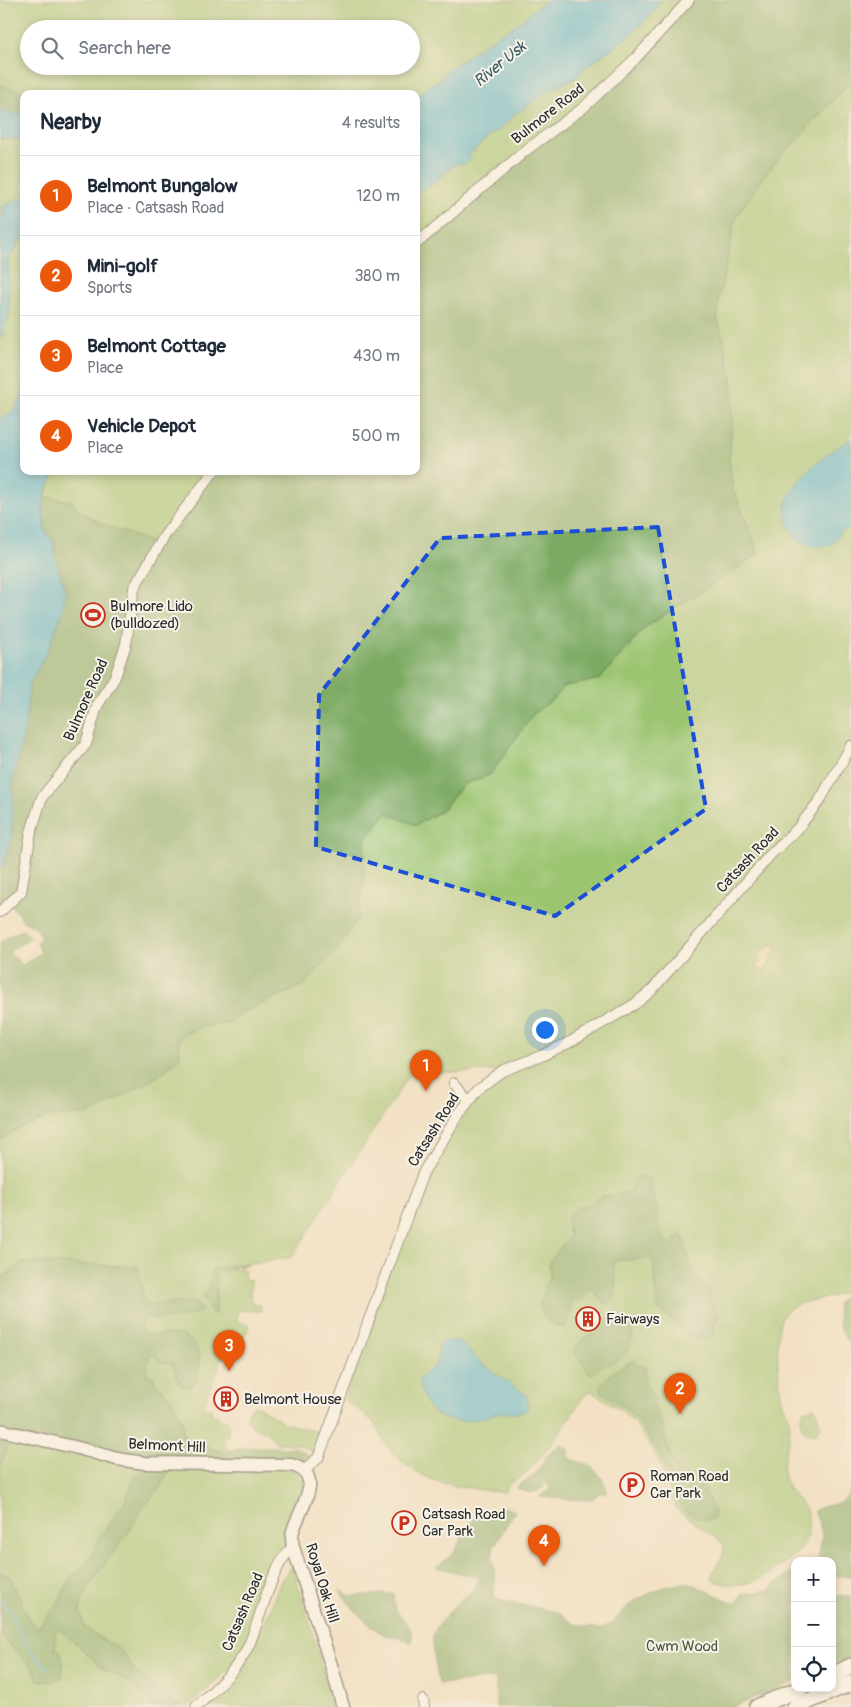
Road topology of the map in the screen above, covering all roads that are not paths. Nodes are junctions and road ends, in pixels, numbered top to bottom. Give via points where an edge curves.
1 (689, 0) edge
2 (420, 241) edge
3 (211, 475) edge
4 (851, 746) edge
5 (0, 912) edge
6 (454, 1083) dead end
7 (469, 1100) junction
8 (0, 1430) edge
9 (304, 1471) junction
10 (292, 1547) junction
11 (851, 1666) edge
12 (836, 1672) edge
13 (851, 1683) edge
14 (792, 1692) edge
15 (851, 1692) edge
16 (196, 1707) edge
17 (343, 1707) edge
18 (757, 1707) edge
19 (795, 1707) edge
20 (816, 1707) edge

1 - 2 street, Bulmore Road via 636,58 583,108 525,151
3 - 5 street, Bulmore Road via 165,535 134,588 126,644 115,677 97,706 86,744 42,797 31,832 21,892
4 - 7 street, Catsash Road via 820,800 798,828 771,854 651,990 635,1004 570,1042 502,1071
6 - 7 street
7 - 9 street, Catsash Road via 423,1173 322,1448 318,1458
8 - 9 main road, Belmont Hill via 145,1463 291,1465
9 - 10 main road, Royal Oak Hill via 309,1483 306,1500 293,1531
10 - 16 street, Catsash Road via 286,1552 276,1574 247,1648 234,1669
10 - 17 main road, Royal Oak Hill
11 - 12 highway
13 - 19 highway
14 - 18 highway
15 - 20 highway

